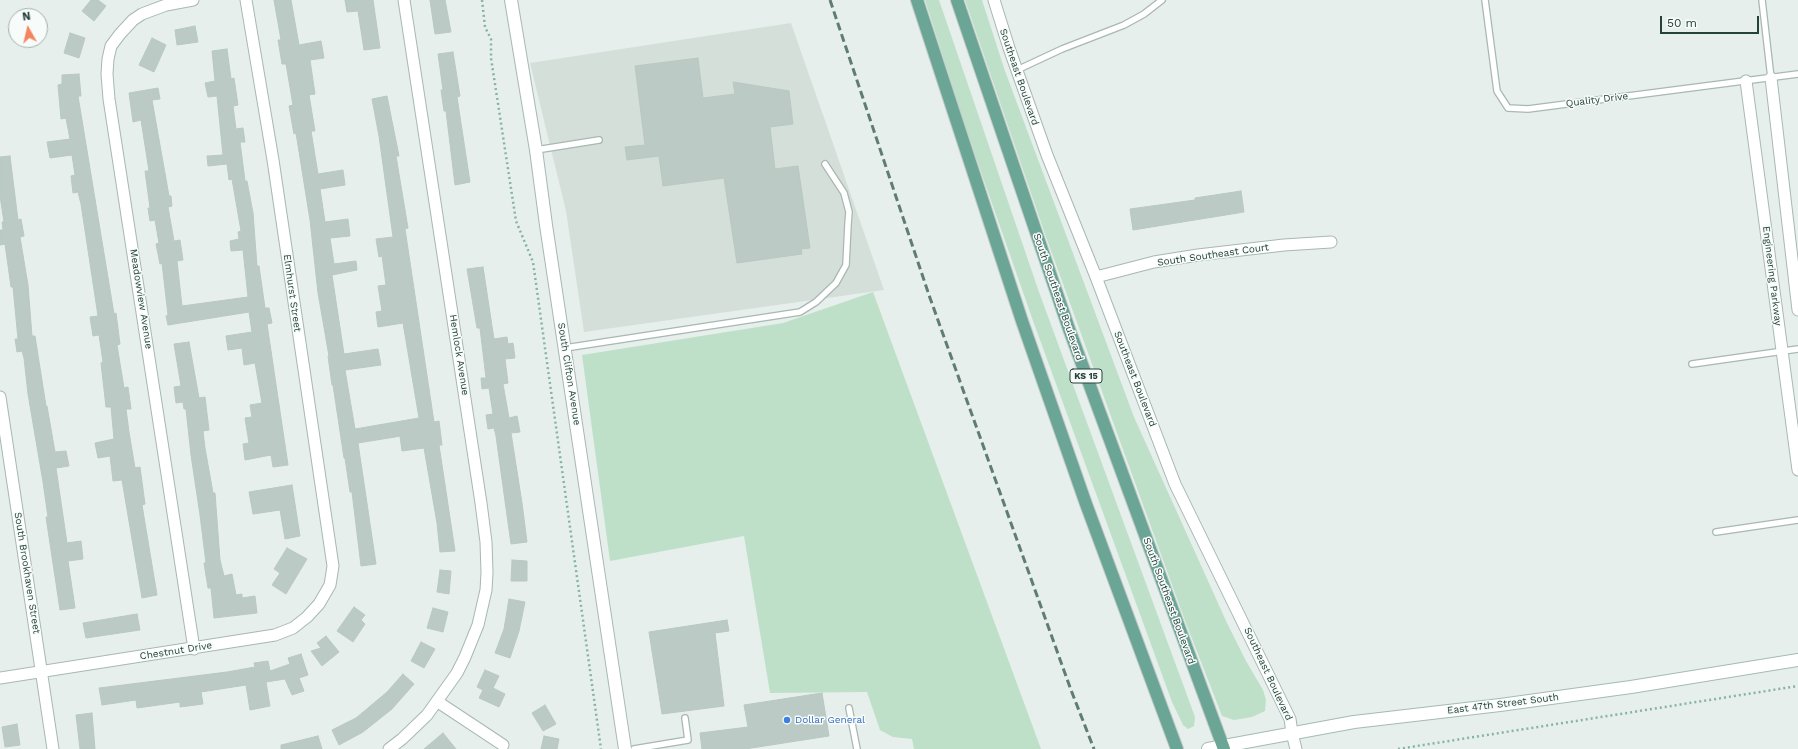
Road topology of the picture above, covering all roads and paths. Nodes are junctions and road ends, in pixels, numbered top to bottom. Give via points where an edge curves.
1 (193, 0) edge
2 (246, 0) edge
3 (404, 0) edge
4 (482, 0) edge
5 (511, 0) edge
6 (917, 0) edge
7 (957, 0) edge
8 (994, 0) edge
9 (1162, 0) edge
10 (1485, 0) edge
11 (1762, 0) edge
12 (1017, 70) junction
13 (1798, 74) edge
14 (1771, 78) junction
15 (1746, 81) junction
16 (599, 140) dead end
17 (536, 150) junction
18 (825, 164) dead end
19 (1331, 242) dead end
20 (1096, 277) junction
21 (1798, 310) edge
22 (565, 348) junction
23 (1798, 349) edge
24 (1782, 351) junction
25 (1692, 364) dead end
26 (0, 397) edge
27 (1798, 470) edge
28 (1798, 520) edge
29 (1716, 532) dead end
30 (330, 585) joint
31 (194, 649) junction
32 (1798, 660) edge
33 (42, 672) junction
34 (0, 678) edge
35 (1798, 686) edge
36 (438, 702) junction
37 (849, 708) dead end
38 (685, 718) dead end
39 (1292, 733) junction
40 (503, 744) dead end
41 (1223, 748) edge
42 (53, 749) edge
43 (389, 749) edge
44 (601, 749) edge
45 (625, 749) edge
46 (634, 749) edge
47 (857, 749) edge
48 (1176, 749) edge
49 (1208, 749) edge
50 (1296, 749) edge
51 (1398, 749) edge

1 - 31 street, Meadowview Avenue via 152,10 129,24 112,46 107,74
2 - 30 street, Elmhurst Street via 274,167 333,566
3 - 36 street, Hemlock Avenue via 486,542 486,590 478,625 457,673
4 - 44 path via 485,27 491,39 491,58 516,221 533,262
5 - 17 street, South Clifton Avenue
6 - 48 main road via 1022,321
7 - 41 main road, South Southeast Boulevard / KS 15 via 1069,329
8 - 12 street, Southeast Boulevard
9 - 12 lane via 1124,25
10 - 15 lane, Quality Drive via 1497,91 1508,108 1528,109
11 - 14 lane
12 - 20 street, Southeast Boulevard via 1047,155
13 - 14 lane, Quality Drive
14 - 15 lane, Quality Drive
14 - 21 street
15 - 24 street, Engineering Parkway
16 - 17 lane
17 - 22 street, South Clifton Avenue
18 - 22 lane via 847,202 849,212 846,265 836,283 816,302 800,312
19 - 20 street, South Southeast Court via 1198,255 1154,262
20 - 39 street, Southeast Boulevard via 1175,484 1290,719
22 - 45 street, South Clifton Avenue
23 - 24 lane
24 - 25 lane
24 - 27 street, Engineering Parkway
26 - 33 street, South Brookhaven Street
28 - 29 lane
30 - 31 street, Chestnut Drive via 320,604 293,628 275,635
31 - 33 street, Chestnut Drive
32 - 39 street, East 47th Street South via 1631,687 1354,722
33 - 34 street, Chestnut Drive
33 - 42 street, South Brookhaven Street
35 - 51 path
36 - 40 street
36 - 43 street, Hemlock Avenue via 415,727
37 - 47 lane
38 - 46 lane via 688,740
39 - 41 street, East 47th Street South
39 - 50 street, Southeast Boulevard
41 - 49 street, East 47th Street South

